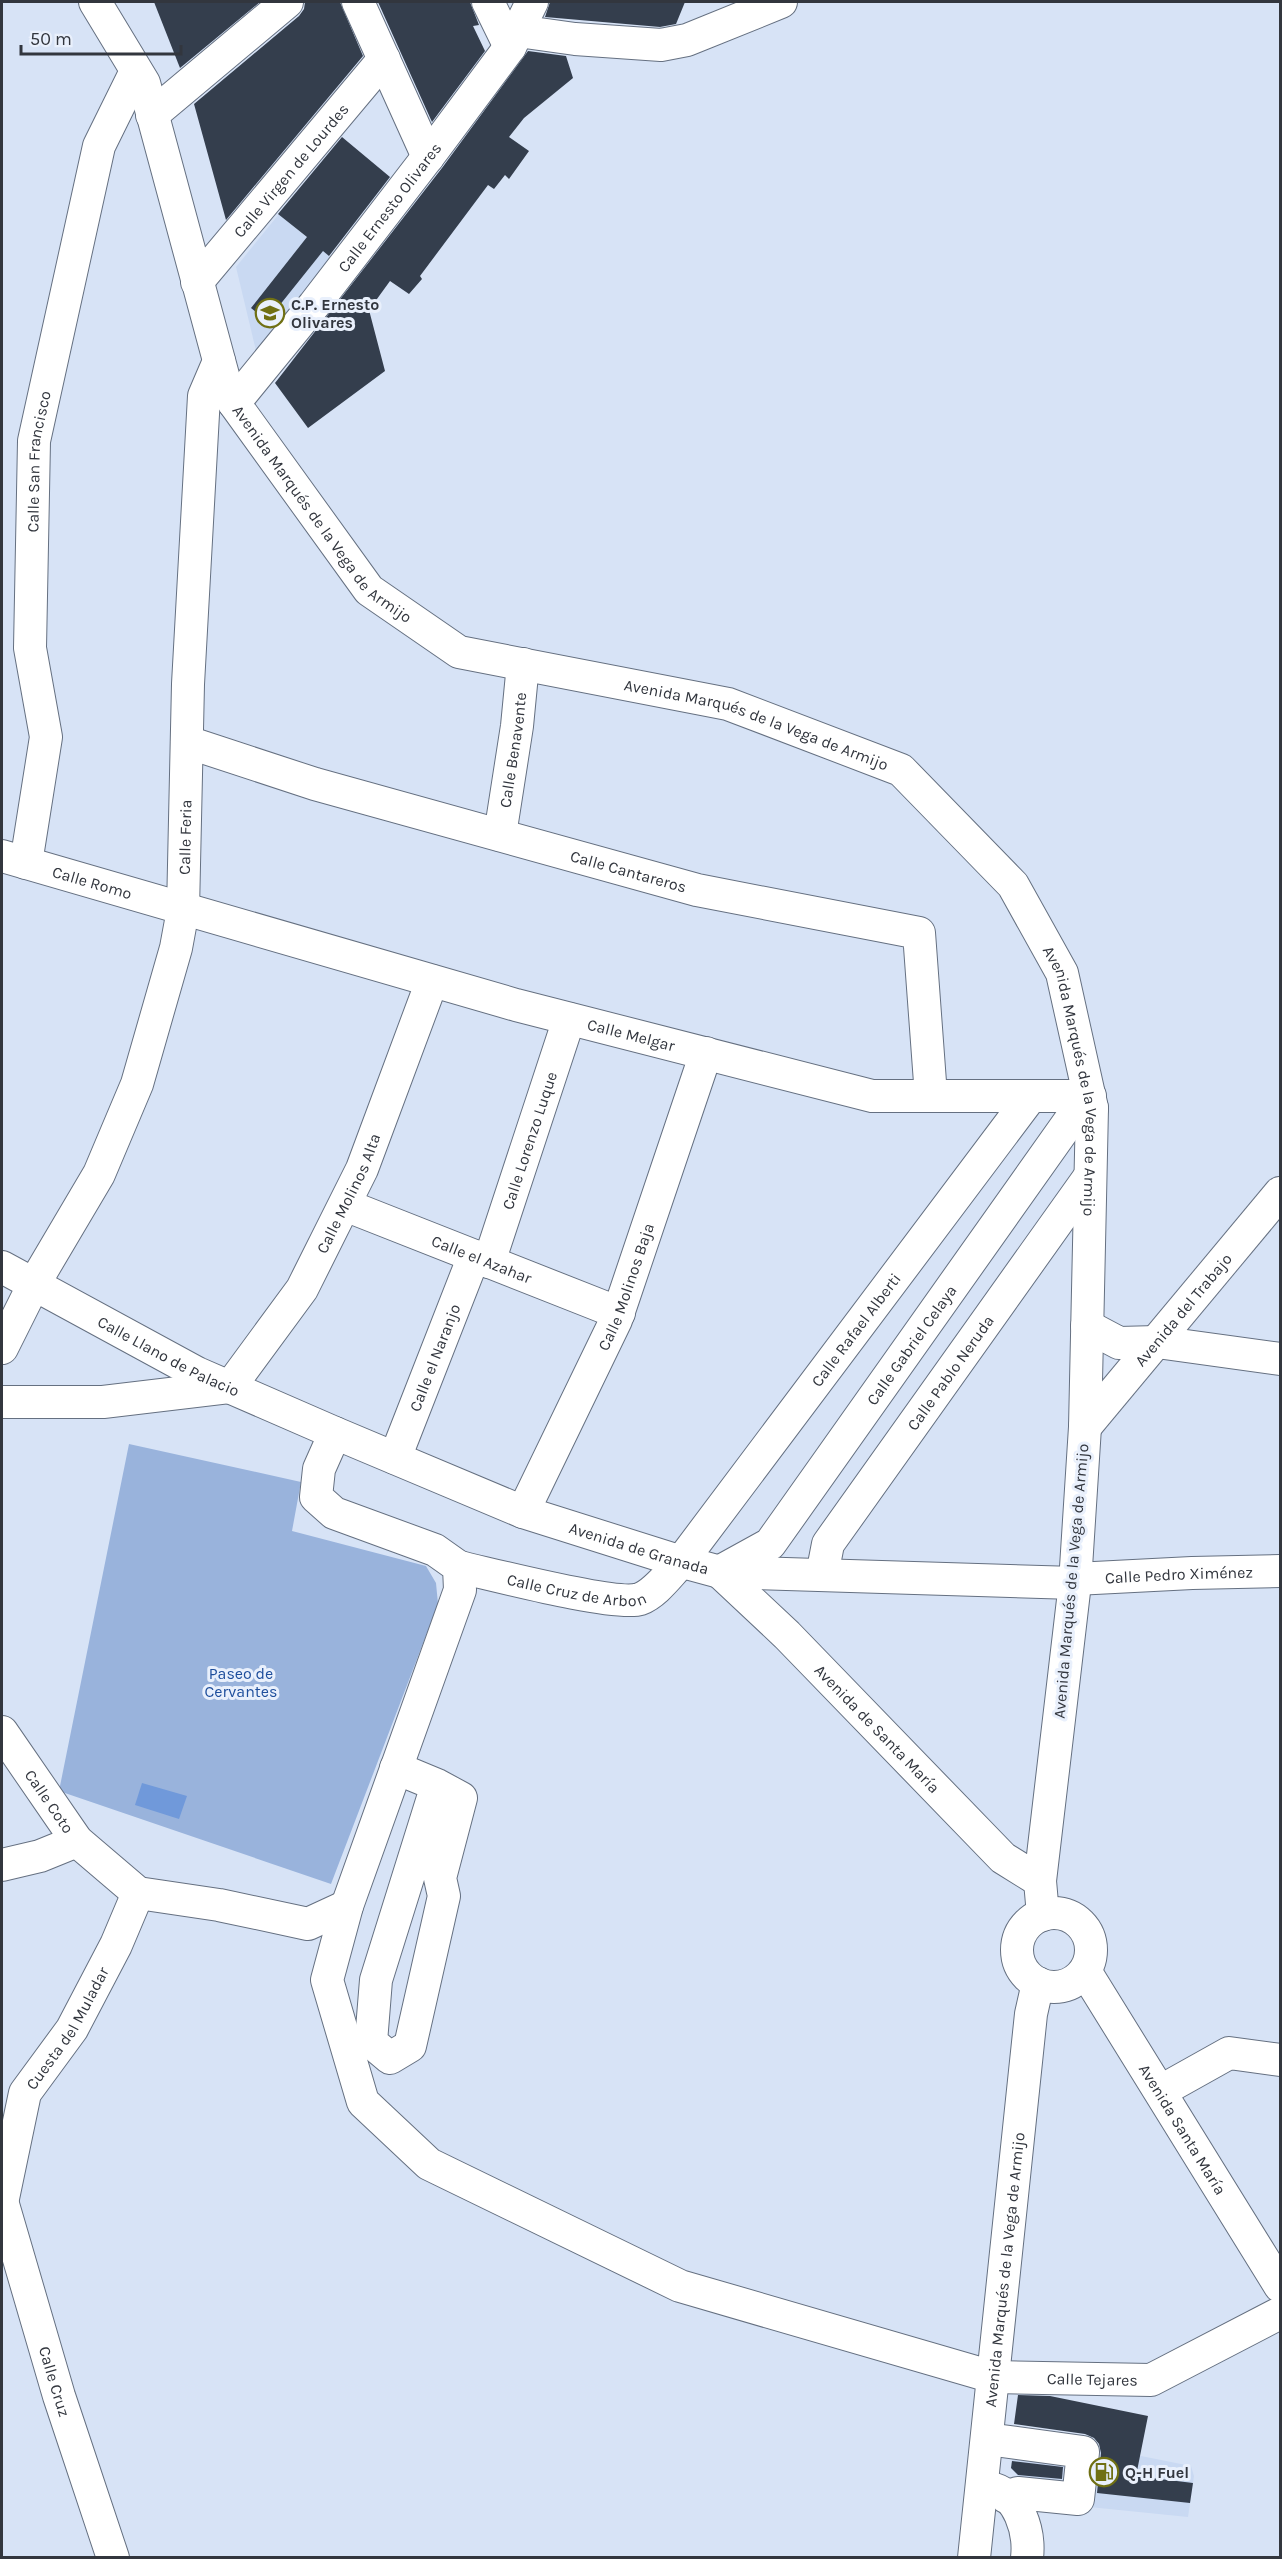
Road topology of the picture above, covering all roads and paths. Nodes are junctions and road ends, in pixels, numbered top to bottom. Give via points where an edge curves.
1 (95, 2) edge
2 (287, 2) edge
3 (358, 2) edge
4 (488, 2) edge
5 (532, 2) edge
6 (781, 2) edge
7 (514, 39) junction
8 (384, 59) junction
9 (131, 80) junction
10 (152, 115) junction
11 (428, 158) junction
12 (197, 282) junction
13 (219, 361) junction
14 (204, 396) junction
15 (234, 402) junction
16 (524, 664) junction
17 (187, 742) junction
18 (500, 835) junction
19 (14, 860) edge
20 (183, 910) junction
21 (432, 981) junction
22 (569, 1019) junction
23 (706, 1053) junction
24 (931, 1096) junction
25 (1031, 1096) junction
26 (1091, 1102) junction
27 (1090, 1176) junction
28 (345, 1205) junction
29 (1275, 1207) edge
30 (481, 1259) junction
31 (2, 1267) edge
32 (34, 1284) junction
33 (619, 1313) junction
34 (1087, 1326) junction
35 (1157, 1342) junction
36 (2, 1348) edge
37 (1281, 1359) edge
38 (230, 1387) junction
39 (2, 1402) edge
40 (1085, 1427) junction
41 (335, 1433) junction
42 (395, 1458) junction
43 (522, 1512) junction
44 (681, 1562) junction
45 (459, 1567) junction
46 (1281, 1571) edge
47 (720, 1572) junction
48 (822, 1575) junction
49 (1075, 1581) junction
50 (2, 1732) edge
51 (396, 1768) junction
52 (437, 1785) junction
53 (77, 1840) junction
54 (2, 1865) edge
55 (1040, 1881) junction
56 (138, 1893) junction
57 (347, 1905) junction
58 (1043, 1915) junction
59 (1085, 1971) junction
60 (1038, 1983) junction
61 (1281, 2060) edge
62 (1161, 2091) junction
63 (2, 2202) edge
64 (1281, 2286) edge
65 (1281, 2313) edge
66 (993, 2377) junction
67 (987, 2439) junction
68 (994, 2492) junction
69 (113, 2558) edge
70 (974, 2558) edge
71 (1027, 2558) edge

1 - 9 street, Avenida Marqués de la Vega de Armijo
2 - 10 street
3 - 8 street
4 - 7 street
5 - 7 street, Calle Ernesto Olivares
6 - 7 street via 687,40 661,45
7 - 11 street, Calle Ernesto Olivares
8 - 11 street
8 - 12 street, Calle Virgen de Lourdes
9 - 10 street, Avenida Marqués de la Vega de Armijo via 144,83
9 - 14 street
9 - 19 street, Calle San Francisco via 99,146 34,441 30,648 46,737
10 - 12 street, Avenida Marqués de la Vega de Armijo
11 - 15 street, Calle Ernesto Olivares
12 - 13 street, Avenida Marqués de la Vega de Armijo
13 - 14 street, Calle Feria
13 - 15 street, Avenida Marqués de la Vega de Armijo
14 - 17 street, Calle Feria
15 - 16 street, Avenida Marqués de la Vega de Armijo via 369,590 459,652
16 - 18 street, Calle Benavente
16 - 26 street, Avenida Marqués de la Vega de Armijo via 728,704 901,770 1013,885 1062,973
17 - 18 street, Calle Cantareros via 315,784
17 - 20 street, Calle Feria
18 - 24 street, Calle Cantareros via 697,890 919,933
19 - 20 street, Calle Romo
20 - 21 street, Calle Melgar
20 - 32 street, Calle Feria via 137,1084 99,1174
21 - 22 street, Calle Melgar
21 - 28 street, Calle Molinos Alta via 363,1169
22 - 23 street, Calle Melgar
22 - 30 street, Calle Lorenzo Luque
23 - 24 street, Calle Melgar via 872,1096
23 - 33 street, Calle Molinos Baja
24 - 25 street, Calle Melgar
25 - 26 street, Calle Melgar
25 - 44 street, Calle Rafael Alberti
26 - 27 street, Avenida Marqués de la Vega de Armijo
26 - 47 street, Calle Gabriel Celaya via 1071,1119 770,1544
27 - 34 street, Avenida Marqués de la Vega de Armijo
27 - 48 street, Calle Pablo Neruda via 828,1544
28 - 30 street, Calle el Azahar
28 - 38 street, Calle Molinos Alta via 302,1289
29 - 35 street, Avenida del Trabajo
30 - 33 street, Calle el Azahar
30 - 42 street, Calle el Naranjo
31 - 32 street, Calle Llano de Palacio
32 - 36 street, Calle Feria
32 - 38 street, Calle Llano de Palacio
33 - 43 street, Calle Molinos Baja
34 - 35 street via 1119,1342
34 - 40 street, Avenida Marqués de la Vega de Armijo
35 - 37 street
35 - 40 street, Avenida del Trabajo
38 - 39 street, Calle Llano de Palacio via 104,1402
38 - 41 street, Avenida de Granada
40 - 49 street, Avenida Marqués de la Vega de Armijo
41 - 42 street, Avenida de Granada
41 - 45 street via 319,1469 316,1497 334,1513 435,1550
42 - 43 street, Avenida de Granada
43 - 44 street, Avenida de Granada
44 - 45 street, Calle Cruz de Arbon via 656,1588 641,1599 628,1601
44 - 47 street, Avenida de Granada
45 - 51 street via 460,1590
46 - 49 street, Calle Pedro Ximénez
47 - 48 street, Avenida de Granada
47 - 55 street, Avenida de Santa María via 787,1635 1003,1858
48 - 49 street, Avenida de Granada
49 - 55 street, Avenida Marqués de la Vega de Armijo
50 - 53 street, Calle Coto
51 - 52 street
51 - 57 street
52 - 52 street via 376,1980 371,2042 390,2058 410,2046 444,1896 440,1878 461,1798
53 - 54 street via 40,1856
53 - 56 street
55 - 58 street, Avenida Marqués de la Vega de Armijo
56 - 57 street via 308,1924
56 - 63 street, Cuesta del Muladar via 72,2029 25,2093
57 - 66 street, Calle Tejares via 327,1980 363,2102 429,2164 680,2286
58 - 59 street via 1066,1915 1081,1924 1090,1938 1091,1956
58 - 60 street via 1024,1928 1018,1942 1018,1958 1024,1972
59 - 60 street via 1072,1983 1055,1987
59 - 62 street, Avenida Santa María
60 - 66 street, Avenida Marqués de la Vega de Armijo via 1031,2014
61 - 62 street via 1229,2053
62 - 64 street, Avenida Santa María
63 - 69 street, Calle Cruz via 59,2396
65 - 66 street, Calle Tejares via 1150,2380
66 - 67 street, Avenida Marqués de la Vega de Armijo
67 - 68 street, Avenida Marqués de la Vega de Armijo
67 - 68 street via 1083,2452 1078,2499
68 - 70 street, Avenida Marqués de la Vega de Armijo
68 - 71 street via 1020,2511

